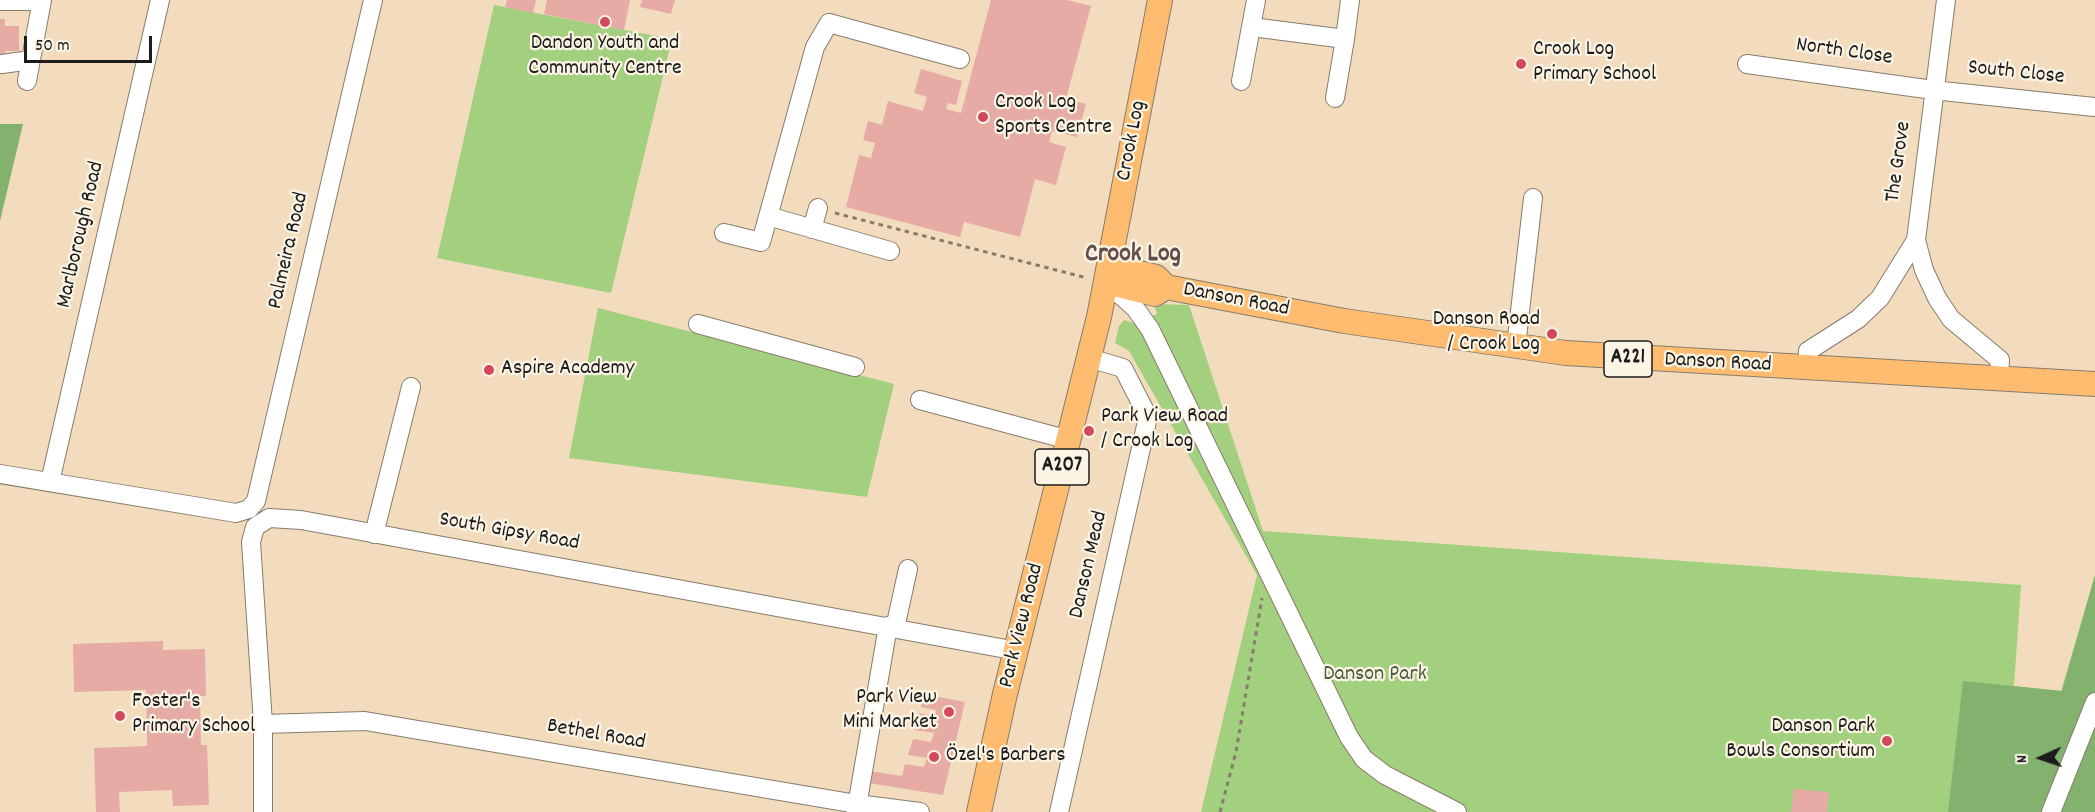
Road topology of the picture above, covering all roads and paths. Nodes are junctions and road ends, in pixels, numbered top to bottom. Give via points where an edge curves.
1 (42, 0) edge
2 (160, 0) edge
3 (373, 0) edge
4 (1160, 0) edge
5 (1256, 0) edge
6 (1350, 0) edge
7 (1946, 0) edge
8 (0, 1) edge
9 (1252, 27) junction
10 (1345, 39) junction
11 (960, 59) dead end
12 (31, 60) junction
13 (2, 64) dead end
14 (1747, 64) dead end
15 (27, 81) dead end
16 (1241, 81) dead end
17 (1934, 90) junction
18 (1335, 98) dead end
19 (2094, 107) edge
20 (1533, 198) dead end
21 (818, 208) joint
22 (768, 216) junction
23 (812, 229) junction
24 (724, 233) dead end
25 (1916, 240) junction
26 (890, 250) dead end
27 (1108, 274) junction
28 (698, 324) dead end
29 (1516, 346) junction
30 (1089, 358) junction
31 (855, 368) dead end
32 (1807, 369) junction
33 (1999, 379) junction
34 (2095, 384) edge
35 (411, 387) dead end
36 (920, 400) dead end
37 (1069, 440) junction
38 (0, 474) edge
39 (50, 482) junction
40 (254, 516) junction
41 (374, 534) junction
42 (909, 569) dead end
43 (1273, 581) junction
44 (891, 627) junction
45 (1017, 651) junction
46 (2095, 702) edge
47 (262, 724) junction
48 (856, 808) edge
49 (263, 812) edge
50 (920, 812) edge
51 (979, 812) edge
52 (1059, 812) edge
53 (1220, 812) edge
54 (1457, 812) edge
55 (2051, 812) edge

1 - 8 street
1 - 12 street
2 - 39 street, Marlborough Road
3 - 40 street, Palmeira Road
4 - 27 main road, Crook Log / A207
5 - 9 street
6 - 10 street
7 - 17 street, The Grove
9 - 10 street
9 - 16 street
10 - 18 street
11 - 22 street via 829,23 815,47
12 - 13 street
12 - 15 street
14 - 17 street, North Close
17 - 19 street, South Close
17 - 25 street, The Grove
20 - 29 street
21 - 23 street
21 - 27 path
22 - 23 street
22 - 24 street via 761,242
23 - 26 street
25 - 32 street, The Grove via 1880,298 1858,319 1808,351
25 - 33 street, The Grove via 1937,298 1951,319 2000,360
27 - 29 main road, Danson Road / A221 via 1155,294 1166,287 1344,321
27 - 30 main road, Park View Road / A207
27 - 43 street via 1150,329
28 - 31 street
29 - 32 main road, Danson Road / A221 via 1617,358
30 - 37 main road, Park View Road / A207
30 - 52 street, Danson Mead via 1123,368 1148,417
32 - 33 main road, Danson Road / A221
33 - 34 main road, Danson Road / A221
35 - 41 street
36 - 37 street
37 - 45 main road, Park View Road / A207
38 - 39 street, South Gipsy Road
39 - 40 street, South Gipsy Road
40 - 41 street, South Gipsy Road
40 - 47 street, Palmeira Road via 251,542
41 - 44 street, South Gipsy Road
42 - 44 street
43 - 53 path via 1260,601 1248,689
43 - 54 street via 1349,737 1364,759 1385,775
44 - 45 street, South Gipsy Road
44 - 48 street
45 - 51 main road, Park View Road / A207
46 - 55 street
47 - 48 street, Bethel Road via 365,721
47 - 49 street, Palmeira Road
48 - 50 street, Bethel Road

